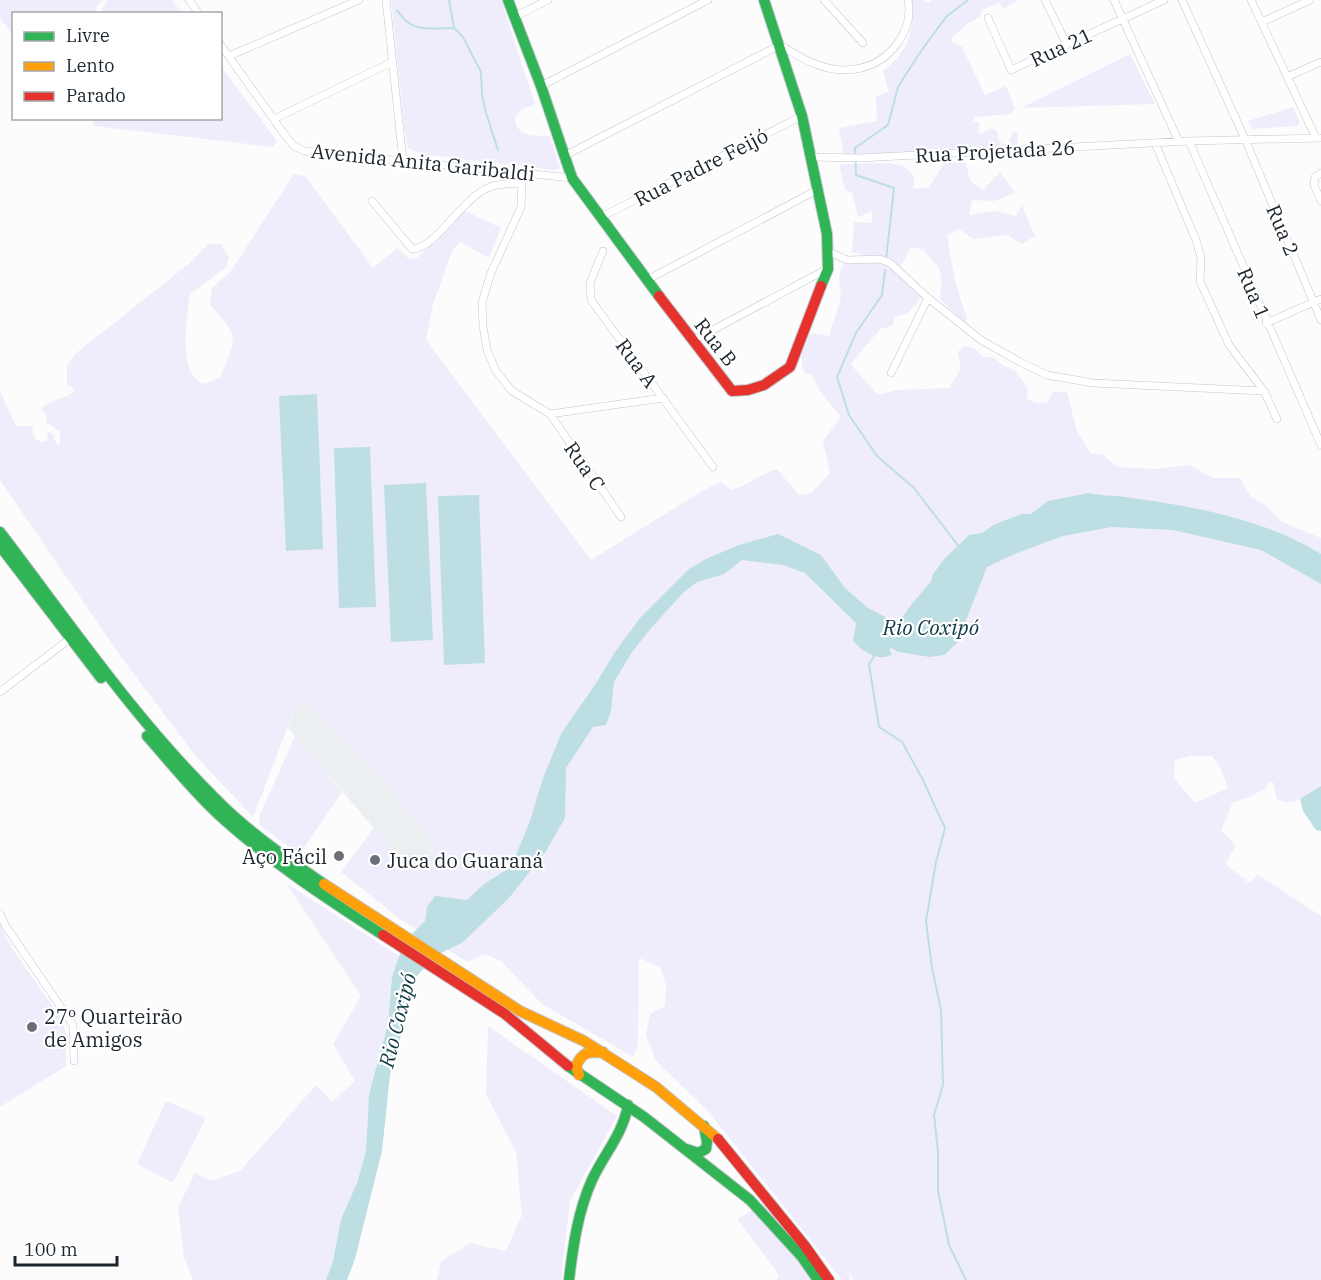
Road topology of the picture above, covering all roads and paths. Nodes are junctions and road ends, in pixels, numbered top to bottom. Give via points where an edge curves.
1 (359, 0) edge
2 (386, 0) edge
3 (508, 0) edge
4 (548, 0) edge
5 (708, 0) edge
6 (764, 0) edge
7 (825, 0) edge
8 (908, 0) edge
9 (1045, 0) edge
10 (1113, 0) edge
11 (1164, 0) edge
12 (1182, 0) edge
13 (1251, 0) edge
14 (1310, 0) edge
15 (514, 17) junction
16 (988, 18) dead end
17 (1122, 18) junction
18 (1262, 22) junction
19 (863, 43) dead end
20 (780, 45) junction
21 (1067, 45) junction
22 (222, 47) edge
23 (229, 56) junction
24 (392, 62) junction
25 (1321, 62) edge
26 (1287, 77) junction
27 (541, 86) junction
28 (802, 116) junction
29 (274, 119) junction
30 (1321, 129) edge
31 (1317, 136) edge
32 (1245, 140) junction
33 (1189, 141) junction
34 (1179, 142) junction
35 (1155, 143) junction
36 (564, 156) junction
37 (811, 157) junction
38 (403, 161) junction
39 (525, 173) junction
40 (1321, 173) edge
41 (572, 178) junction
42 (522, 183) junction
43 (817, 190) junction
44 (372, 201) dead end
45 (1321, 201) edge
46 (601, 217) junction
47 (603, 252) dead end
48 (829, 252) junction
49 (828, 269) junction
50 (647, 280) junction
51 (928, 298) junction
52 (1321, 299) edge
53 (1313, 303) junction
54 (1321, 320) edge
55 (1266, 323) junction
56 (692, 341) junction
57 (891, 373) dead end
58 (1264, 391) junction
59 (663, 398) junction
60 (549, 414) junction
61 (1277, 419) dead end
62 (1321, 445) edge
63 (713, 467) dead end
64 (621, 517) dead end
65 (0, 532) edge
66 (0, 546) edge
67 (71, 638) junction
68 (0, 692) edge
69 (0, 914) edge
70 (388, 932) junction
71 (463, 980) junction
72 (604, 1053) junction
73 (74, 1061) dead end
74 (579, 1075) junction
75 (628, 1105) junction
76 (644, 1117) junction
77 (704, 1126) junction
78 (621, 1132) junction
79 (683, 1147) junction
80 (569, 1280) edge
81 (818, 1280) edge
82 (829, 1280) edge

1 - 23 street
2 - 24 street
3 - 15 main road, Rua B
4 - 15 street
5 - 27 street
6 - 20 main road
7 - 19 street
8 - 20 street via 910,10 902,37 878,63 842,70 826,68
9 - 21 street
10 - 17 street
11 - 17 street, Rua 21
12 - 32 street, Rua 2
13 - 18 street
14 - 18 street
15 - 27 main road, Rua B
16 - 21 street, Rua 21 via 1011,70
17 - 21 street, Rua 21
17 - 34 street
18 - 26 street
20 - 28 main road
20 - 36 street
22 - 23 street, Avenida Anita Garibaldi
23 - 29 street, Avenida Anita Garibaldi
24 - 29 street
24 - 38 street
25 - 26 street
26 - 31 street
27 - 36 main road, Rua B
28 - 37 main road
28 - 46 street, Rua Padre Feijó
29 - 38 street, Avenida Anita Garibaldi via 294,146 304,151
30 - 31 street, Rua Projetada 26
31 - 32 street, Rua Projetada 26
32 - 33 street, Rua Projetada 26
32 - 53 street, Rua 2
33 - 34 street, Rua Projetada 26
33 - 55 street, Rua 1
34 - 35 street, Rua Projetada 26
35 - 37 street, Rua Projetada 26
35 - 58 street via 1196,240 1201,258 1200,281 1229,345
36 - 41 main road, Rua B
37 - 43 main road
38 - 39 street, Avenida Anita Garibaldi
39 - 41 street, Avenida Anita Garibaldi
39 - 42 street
40 - 45 street via 1313,183
41 - 46 main road, Rua B
42 - 44 street via 490,186 468,199 420,250 411,249
42 - 60 street via 521,207 491,273 483,302 483,326 496,370 512,391
43 - 48 main road
43 - 50 street
46 - 50 main road, Rua B
47 - 59 street, Rua A via 590,283 591,300
48 - 49 main road
48 - 51 street via 847,260 880,259 890,263
49 - 56 street
49 - 56 main road, Rua B via 794,360 783,374 752,390 732,391
50 - 56 main road, Rua B
51 - 57 street
51 - 58 street via 981,340 1047,375 1093,383
52 - 53 street
53 - 54 street, Rua 2
53 - 55 street
55 - 62 street, Rua 1
58 - 61 street
59 - 60 street
59 - 63 street, Rua A
60 - 64 street, Rua C
65 - 70 main road via 135,708 208,791 279,853
66 - 67 main road
67 - 68 street
67 - 70 main road via 167,761 218,814 273,860
69 - 73 street via 73,1025
70 - 71 main road
71 - 72 main road
71 - 74 main road
72 - 74 main road via 589,1052 580,1057 576,1066
72 - 77 main road via 656,1087
74 - 75 main road
75 - 76 main road
75 - 78 main road
76 - 78 main road
76 - 79 main road
77 - 79 main road via 706,1149 698,1153
77 - 82 main road via 783,1218
78 - 80 main road via 586,1194
79 - 81 main road via 758,1208

